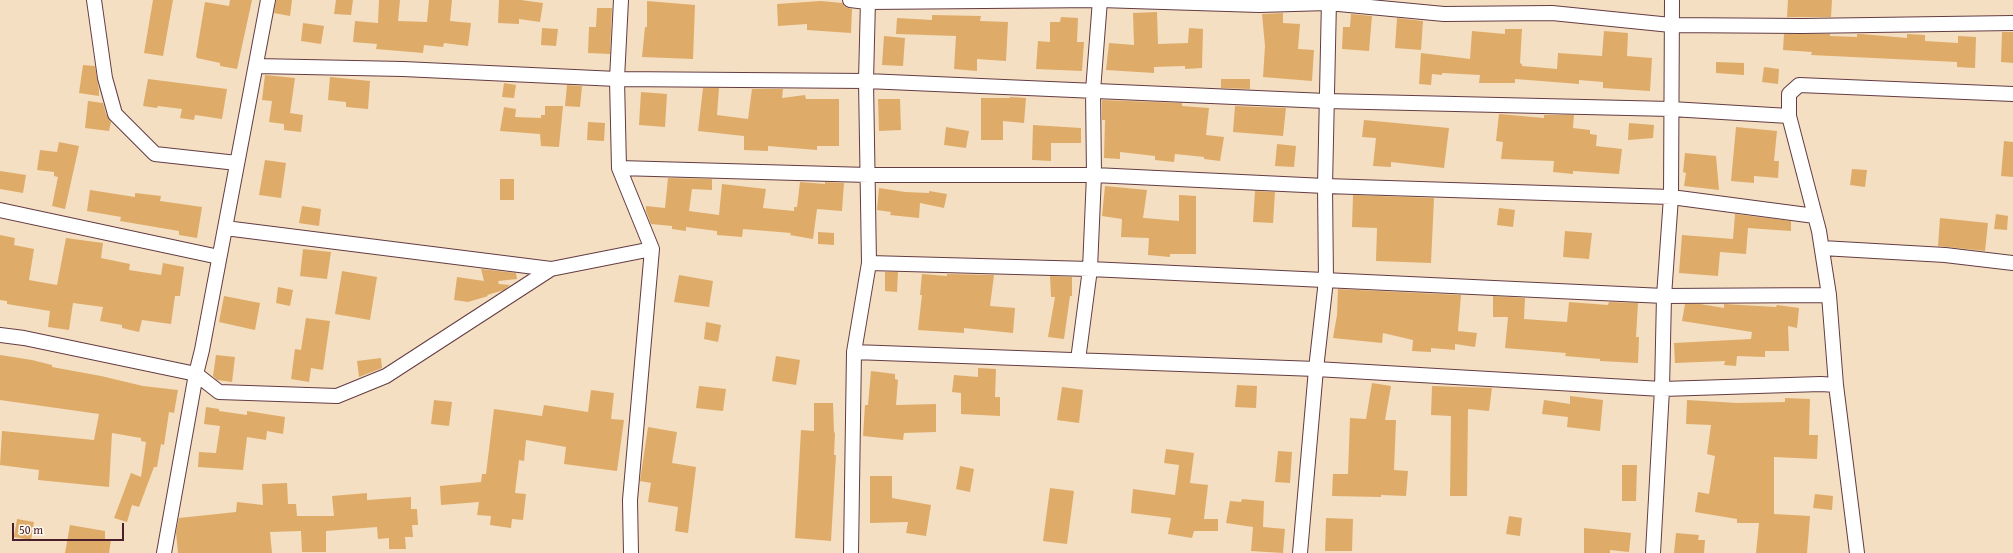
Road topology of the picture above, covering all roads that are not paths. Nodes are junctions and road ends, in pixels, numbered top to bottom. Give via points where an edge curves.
1 (94, 0) edge
2 (268, 0) edge
3 (621, 0) edge
4 (850, 0) edge
5 (1100, 0) edge
6 (1672, 0) edge
7 (868, 1) edge
8 (1328, 1) edge
9 (2013, 23) edge
10 (1671, 25) junction
11 (256, 66) junction
12 (617, 79) junction
13 (866, 81) junction
14 (1093, 91) junction
15 (2013, 94) edge
16 (1326, 101) junction
17 (1671, 109) junction
18 (1789, 116) junction
19 (237, 164) junction
20 (619, 168) junction
21 (868, 175) junction
22 (1094, 175) junction
23 (1324, 186) junction
24 (1671, 197) junction
25 (0, 210) edge
26 (1815, 216) junction
27 (225, 228) junction
28 (1822, 248) junction
29 (652, 249) junction
30 (219, 257) junction
31 (869, 263) junction
32 (2013, 263) edge
33 (1090, 268) junction
34 (551, 269) junction
35 (1326, 280) junction
36 (1829, 295) junction
37 (1664, 296) junction
38 (0, 335) edge
39 (854, 352) junction
40 (1078, 360) junction
41 (1316, 369) junction
42 (196, 374) junction
43 (1836, 385) junction
44 (1662, 389) junction
45 (164, 553) edge
46 (630, 553) edge
47 (851, 553) edge
48 (1300, 553) edge
49 (1653, 553) edge
50 (1857, 553) edge

1 - 19 street via 105,78 115,114 155,154
2 - 11 street
3 - 12 street
4 - 7 street
5 - 7 street
5 - 8 street via 1259,5
5 - 14 street
6 - 10 street
7 - 13 street
8 - 10 street via 1444,14 1552,13
8 - 16 street
9 - 10 street
10 - 17 street
11 - 12 street via 403,69
11 - 19 street
12 - 13 street
12 - 20 street
13 - 14 street
13 - 21 street
14 - 16 street
14 - 22 street
15 - 18 street via 1799,85 1789,94
16 - 17 street
16 - 23 street
17 - 18 street
17 - 24 street
18 - 26 street
19 - 27 street
20 - 21 street
20 - 29 street
21 - 22 street
21 - 31 street
22 - 23 street
22 - 33 street
23 - 24 street
23 - 35 street
24 - 26 street
24 - 37 street
25 - 30 street
26 - 28 street
27 - 30 street
27 - 34 street
28 - 32 street
28 - 36 street
29 - 34 street
29 - 46 street via 630,500
30 - 42 street
31 - 33 street
31 - 39 street
33 - 35 street
33 - 40 street
34 - 42 street via 386,376 337,396 219,392
35 - 37 street
35 - 41 street
36 - 37 street
36 - 43 street
37 - 44 street
38 - 42 street
39 - 40 street
39 - 47 street
40 - 41 street
41 - 44 street
41 - 48 street
42 - 45 street
43 - 44 street
43 - 50 street
44 - 49 street

